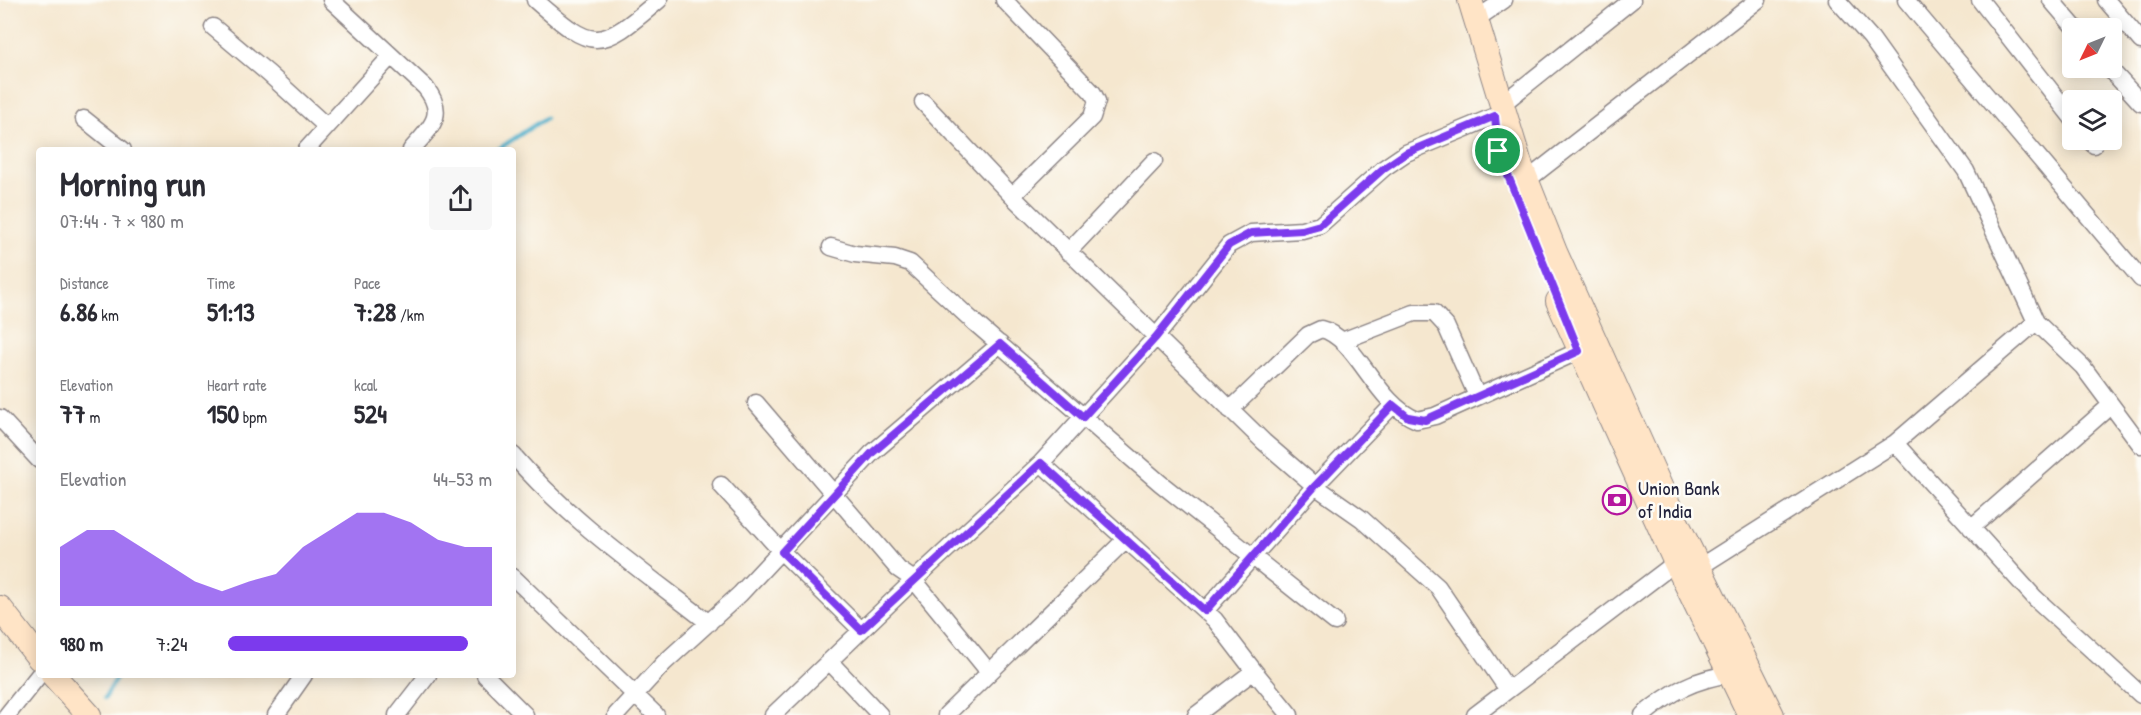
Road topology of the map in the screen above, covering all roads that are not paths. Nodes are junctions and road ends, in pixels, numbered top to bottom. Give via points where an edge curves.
1 (331, 0) edge
2 (535, 0) edge
3 (658, 0) edge
4 (1004, 0) edge
5 (1459, 0) edge
6 (1504, 0) edge
7 (1632, 0) edge
8 (1758, 0) edge
9 (1837, 0) edge
10 (1906, 0) edge
11 (1980, 0) edge
12 (2051, 0) edge
13 (2106, 0) edge
14 (1472, 10) edge
15 (2066, 18) edge
16 (213, 27) dead end
17 (2141, 41) edge
18 (391, 56) junction
19 (2118, 78) edge
20 (923, 102) dead end
21 (2141, 102) edge
22 (2062, 106) edge
23 (1498, 111) junction
24 (84, 119) dead end
25 (326, 126) junction
26 (119, 147) edge
27 (308, 147) edge
28 (414, 147) edge
29 (1154, 160) dead end
30 (1526, 181) junction
31 (1012, 196) junction
32 (831, 248) dead end
33 (1068, 252) junction
34 (2141, 279) edge
35 (2036, 322) junction
36 (1156, 337) junction
37 (1342, 341) junction
38 (1000, 344) junction
39 (1579, 351) junction
40 (1477, 396) junction
41 (756, 403) dead end
42 (1393, 405) junction
43 (2111, 405) junction
44 (1230, 410) junction
45 (1083, 417) junction
46 (0, 418) edge
47 (1894, 443) junction
48 (2141, 445) edge
49 (36, 457) edge
50 (516, 458) edge
51 (1041, 463) junction
52 (721, 485) dead end
53 (1315, 486) junction
54 (834, 494) junction
55 (1971, 528) junction
56 (1126, 539) junction
57 (782, 552) junction
58 (1254, 556) junction
59 (1688, 561) junction
60 (516, 580) edge
61 (914, 580) junction
62 (0, 608) edge
63 (1205, 611) junction
64 (1335, 622) dead end
65 (709, 623) junction
66 (861, 630) junction
67 (36, 654) edge
68 (830, 662) junction
69 (1254, 671) junction
70 (989, 672) junction
71 (1731, 674) junction
72 (37, 678) edge
73 (56, 678) edge
74 (302, 678) edge
75 (426, 678) edge
76 (488, 678) edge
77 (1508, 690) junction
78 (635, 695) junction
79 (2141, 695) edge
80 (518, 712) edge
81 (775, 714) edge
82 (7, 715) edge
83 (89, 715) edge
84 (276, 715) edge
85 (397, 715) edge
86 (616, 715) edge
87 (656, 715) edge
88 (880, 715) edge
89 (946, 715) edge
90 (1196, 715) edge
91 (1290, 715) edge
92 (1475, 715) edge
93 (1643, 715) edge
94 (1750, 715) edge
95 (1772, 715) edge

1 - 18 street
2 - 3 street via 566,27 585,39 597,41 615,33
4 - 31 street via 1097,101 1092,117
5 - 23 main road
6 - 14 street
7 - 23 street
8 - 30 street
9 - 35 street via 1871,38 1966,171
10 - 34 street
11 - 22 street
12 - 15 street
13 - 17 street
14 - 23 main road
16 - 25 street
18 - 25 street
18 - 28 street via 436,100 433,125
19 - 21 street
20 - 31 street
23 - 30 main road
23 - 36 street via 1406,153 1320,225 1251,233 1229,245
23 - 39 main road via 1498,151
24 - 26 street
25 - 27 street
29 - 33 street
30 - 59 main road
31 - 33 street
32 - 38 street via 910,263
33 - 36 street
35 - 43 street via 2070,352
35 - 47 street
36 - 44 street
36 - 45 street
37 - 40 street via 1414,314 1434,313 1446,326
37 - 42 street
37 - 44 street via 1331,331 1315,330
38 - 45 street
38 - 54 street via 872,453
39 - 40 street
39 - 59 main road
40 - 42 street via 1425,420 1408,417
41 - 54 street
42 - 53 street
43 - 48 street
43 - 55 street
44 - 53 street
45 - 51 street
45 - 58 street
46 - 49 street
47 - 55 street
47 - 59 street via 1859,468
50 - 65 street via 577,521
51 - 56 street
51 - 61 street
52 - 57 street
53 - 58 street
53 - 77 street via 1362,519 1438,587
54 - 57 street
54 - 61 street via 898,568
55 - 79 street via 2035,598
56 - 63 street
56 - 70 street
57 - 65 street
57 - 66 street
58 - 63 street
58 - 64 street
59 - 71 main road
59 - 77 street
59 - 95 main road
60 - 78 street
61 - 66 street
61 - 70 street
62 - 67 main road
63 - 69 street
65 - 78 street
66 - 68 street
68 - 81 street
68 - 88 street
69 - 90 street
69 - 91 street
70 - 89 street
71 - 93 street via 1704,678 1665,698
71 - 94 main road
72 - 82 street
73 - 83 main road
74 - 84 street
75 - 85 street
76 - 80 street
77 - 92 street
78 - 86 street
78 - 87 street

